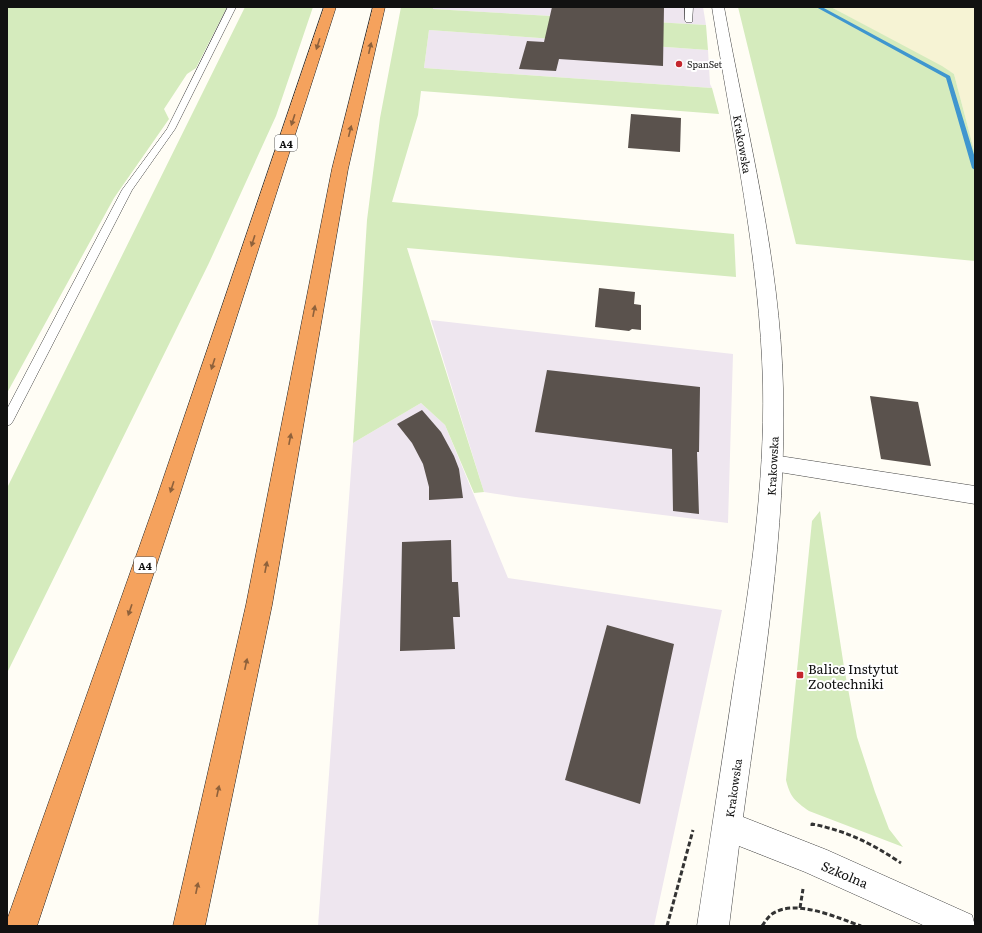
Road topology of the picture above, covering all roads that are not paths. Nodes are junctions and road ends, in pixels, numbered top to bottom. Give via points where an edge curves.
1 (232, 7) edge
2 (330, 7) edge
3 (379, 7) edge
4 (689, 7) edge
5 (718, 7) edge
6 (689, 20) dead end
7 (7, 421) edge
8 (773, 463) junction
9 (975, 495) edge
10 (727, 826) junction
11 (21, 926) edge
12 (189, 926) edge
13 (713, 926) edge
14 (961, 926) edge

1 - 7 lane via 170,129 127,190
2 -> 11 highway, A4 via 168,500
12 -> 3 highway via 259,605 340,169
4 - 6 lane
5 - 8 street, Krakowska via 766,291 771,342
8 - 9 street
8 - 10 street, Krakowska via 765,553
10 - 13 street, Krakowska
10 - 14 street, Szkolna

